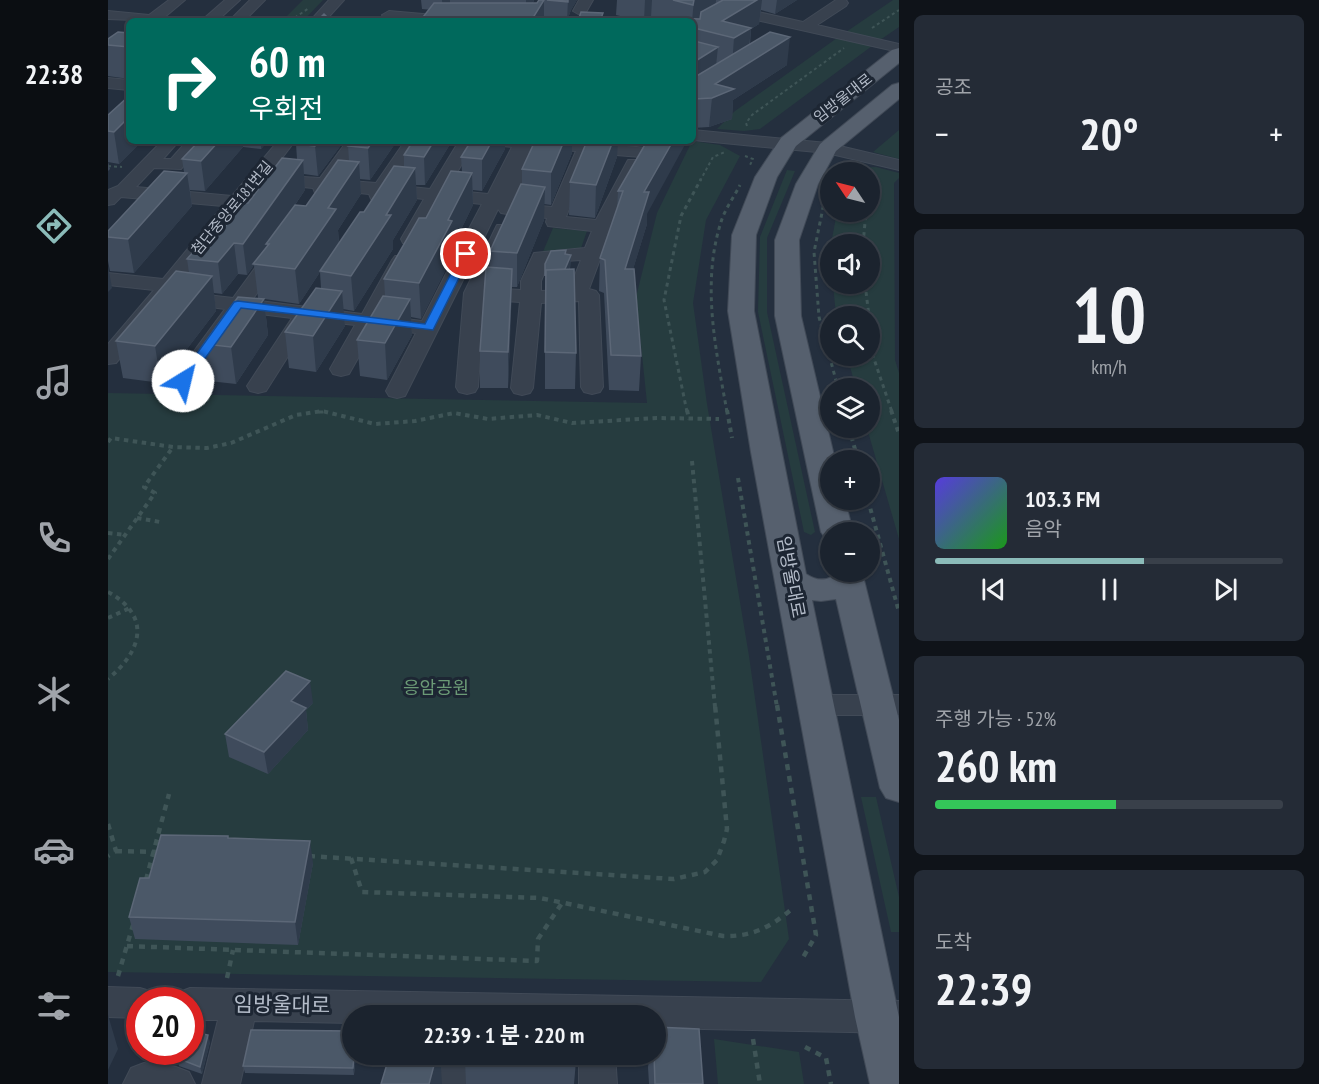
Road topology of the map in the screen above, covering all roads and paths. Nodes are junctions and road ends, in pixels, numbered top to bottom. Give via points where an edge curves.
1 (116, 0) edge
2 (178, 0) edge
3 (233, 0) edge
4 (258, 0) edge
5 (337, 0) edge
6 (401, 0) edge
7 (759, 0) edge
8 (690, 1) edge
9 (841, 3) dead end
10 (108, 5) edge
11 (313, 5) dead end
12 (899, 10) edge
13 (671, 11) edge
14 (736, 11) junction
15 (460, 14) edge
16 (108, 15) edge
17 (134, 18) edge
18 (155, 18) edge
19 (212, 18) edge
20 (239, 18) edge
21 (294, 18) edge
22 (320, 18) edge
23 (386, 18) edge
24 (434, 18) edge
25 (713, 23) edge
26 (801, 26) junction
27 (869, 31) dead end
28 (779, 38) edge
29 (847, 47) dead end
30 (899, 48) edge
31 (899, 54) edge
32 (108, 83) edge
33 (126, 86) edge
34 (899, 90) edge
35 (108, 98) edge
36 (126, 100) edge
37 (832, 106) junction
38 (867, 115) junction
39 (746, 123) dead end
40 (696, 135) edge
41 (788, 142) junction
42 (168, 144) edge
43 (193, 144) edge
44 (284, 144) edge
45 (354, 144) edge
46 (411, 144) edge
47 (465, 144) edge
48 (522, 144) edge
49 (537, 144) edge
50 (549, 144) edge
51 (644, 146) edge
52 (585, 147) junction
53 (827, 148) junction
54 (713, 157) dead end
55 (151, 163) junction
56 (899, 165) edge
57 (108, 166) edge
58 (122, 167) dead end
59 (257, 177) junction
60 (325, 184) junction
61 (381, 189) junction
62 (436, 195) junction
63 (115, 196) edge
64 (494, 200) junction
65 (312, 201) edge
66 (236, 202) junction
67 (370, 207) edge
68 (513, 209) junction
69 (558, 213) junction
70 (820, 222) edge
71 (603, 226) junction
72 (288, 236) edge
73 (593, 253) junction
74 (108, 279) edge
75 (163, 290) junction
76 (318, 293) edge
77 (474, 293) junction
78 (577, 295) junction
79 (531, 297) junction
80 (238, 305) junction
81 (305, 313) junction
82 (368, 320) junction
83 (429, 327) junction
84 (110, 353) edge
85 (876, 366) edge
86 (340, 369) dead end
87 (835, 378) edge
88 (183, 381) dead end
89 (258, 386) dead end
90 (467, 387) dead end
91 (592, 387) dead end
92 (522, 388) dead end
93 (397, 391) dead end
94 (689, 419) junction
95 (718, 419) dead end
96 (899, 434) edge
97 (110, 437) edge
98 (108, 442) edge
99 (173, 447) junction
100 (692, 461) dead end
101 (738, 478) dead end
102 (871, 510) edge
103 (137, 518) junction
104 (160, 522) dead end
105 (835, 522) edge
106 (108, 533) edge
107 (125, 535) junction
108 (108, 559) edge
109 (791, 579) junction
110 (842, 582) edge
111 (849, 582) edge
112 (108, 592) edge
113 (130, 608) junction
114 (899, 612) edge
115 (108, 618) edge
116 (108, 679) edge
117 (816, 705) junction
118 (888, 705) edge
119 (899, 788) edge
120 (169, 794) dead end
121 (108, 824) edge
122 (116, 851) junction
123 (154, 852) junction
124 (166, 852) edge
125 (108, 856) edge
126 (305, 856) edge
127 (351, 858) junction
128 (145, 883) edge
129 (562, 903) junction
130 (793, 908) dead end
131 (136, 915) edge
132 (127, 946) junction
133 (233, 950) junction
134 (801, 961) dead end
135 (113, 989) edge
136 (233, 991) junction
137 (204, 1000) edge
138 (465, 1005) edge
139 (666, 1014) edge
140 (888, 1017) edge
141 (753, 1039) dead end
142 (805, 1047) dead end
143 (597, 1065) edge
144 (142, 1084) edge
145 (176, 1084) edge
146 (221, 1084) edge
147 (598, 1084) edge
148 (760, 1084) edge
149 (831, 1084) edge
150 (893, 1084) edge

1 - 10 street
2 - 18 street
3 - 19 street
4 - 20 street
5 - 22 street
6 - 23 street
7 - 14 street
8 - 13 street
8 - 14 street
9 - 26 street
11 - 21 path
12 - 27 path
14 - 25 street
14 - 26 street
15 - 24 street
16 - 17 street
26 - 28 street
26 - 30 street
29 - 39 path
31 - 37 main road, 임방울대로
32 - 33 street
34 - 38 main road, 임방울대로
35 - 36 street
37 - 38 main road via 831,113 839,117
37 - 41 main road, 임방울대로
38 - 53 main road, 임방울대로
40 - 41 street
41 - 53 street
41 - 109 main road, 임방울대로 via 766,177 744,235 741,311
42 - 55 street
43 - 55 street via 175,165
44 - 59 street, 첨단중앙로181번길
45 - 60 street
46 - 61 street
47 - 62 street
48 - 64 street
49 - 68 street via 507,209
50 - 52 street
51 - 52 street
51 - 71 street
52 - 69 street
53 - 56 street
53 - 105 main road, 임방울대로 via 807,184 787,240 788,316
54 - 94 path via 681,216 664,300
55 - 63 street
57 - 58 path
59 - 60 street
59 - 66 street, 첨단중앙로181번길
60 - 61 street
60 - 65 street
61 - 62 street
61 - 67 street
62 - 64 street
62 - 82 street
63 - 66 street
64 - 83 street
66 - 75 street, 첨단중앙로181번길
68 - 69 street
68 - 77 street
69 - 71 street via 555,222
70 - 87 path via 814,252 819,317
71 - 73 street
72 - 80 street
73 - 78 street
73 - 79 street via 541,257 531,281
74 - 75 street
75 - 80 street
75 - 84 street, 첨단중앙로181번길
76 - 81 street
77 - 79 street
77 - 90 street
78 - 79 street
78 - 91 street via 589,295
79 - 92 street
80 - 81 street
80 - 88 street
81 - 82 street
81 - 89 street
82 - 83 street
82 - 86 street
83 - 93 street
85 - 96 path
94 - 95 path
94 - 99 path via 657,417 572,423 537,415 488,419 453,413 375,424 322,411 296,415 221,446
97 - 98 path
97 - 99 path
99 - 103 path via 144,487 155,493
100 - 127 path via 727,829 724,849 712,868 695,878 674,879
101 - 134 path via 816,935
102 - 114 path
103 - 104 path
103 - 107 path
106 - 107 path
107 - 108 path
109 - 110 main road via 819,591 838,588
109 - 117 main road, 임방울대로
111 - 118 main road
112 - 113 path
113 - 115 path
113 - 116 path via 138,621 138,640 129,659
117 - 118 street
117 - 140 main road, 임방울대로
118 - 119 main road
120 - 123 path
121 - 122 path
122 - 123 path
122 - 125 path
123 - 124 path
123 - 128 path
126 - 127 path
127 - 129 path via 362,892 540,898
129 - 130 path via 742,937 775,924
129 - 133 path via 538,939 537,961
131 - 132 path
132 - 133 path
132 - 135 path
133 - 136 path
136 - 137 street, 임방울대로
136 - 138 street, 임방울대로
136 - 146 street
139 - 140 street, 임방울대로
140 - 150 main road, 임방울대로
141 - 148 path
142 - 149 path via 826,1058
143 - 147 street
144 - 145 street via 144,1080

